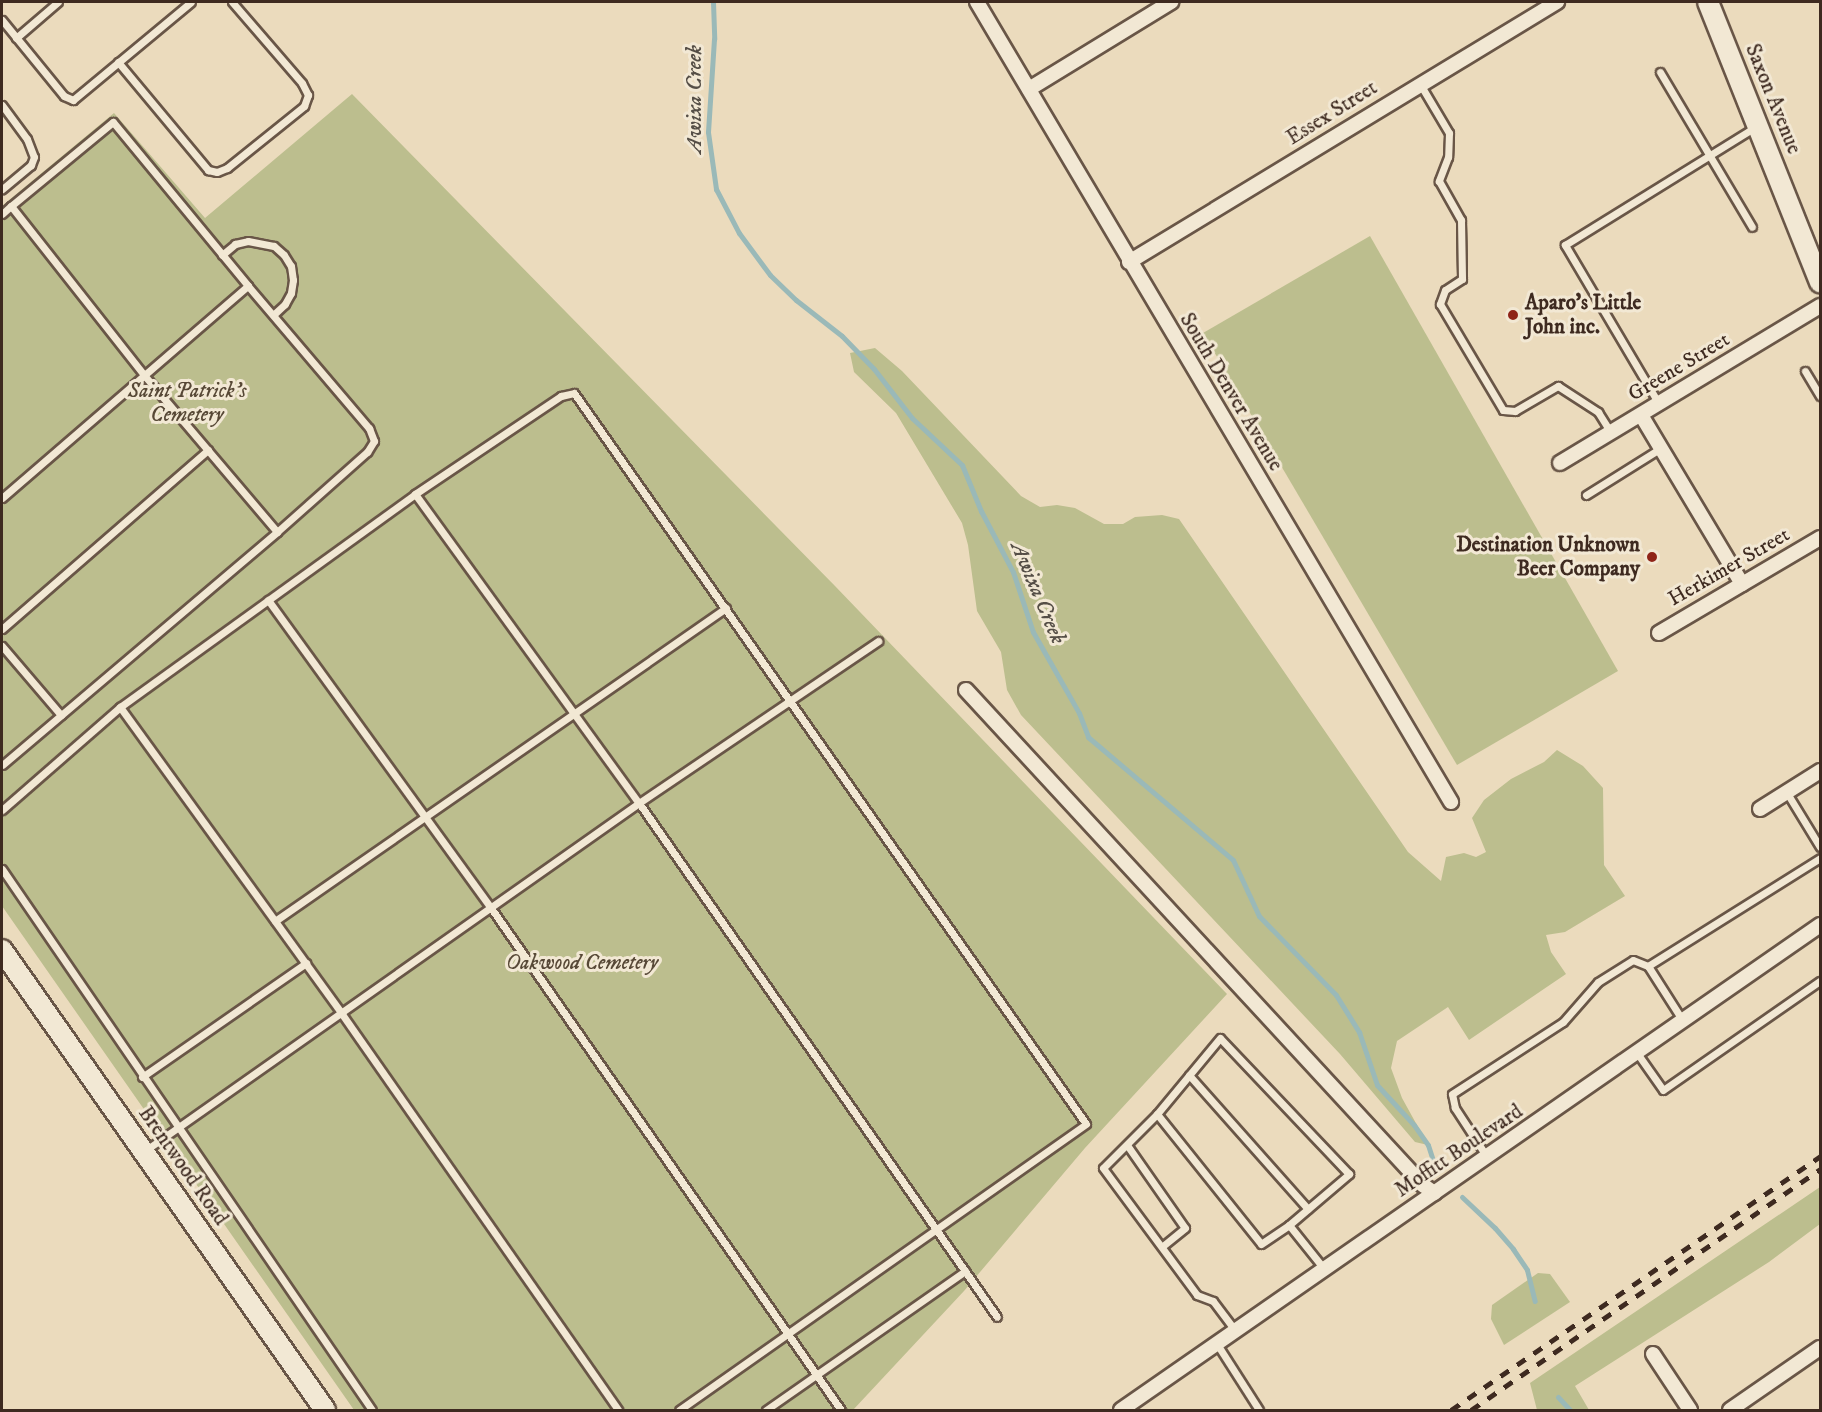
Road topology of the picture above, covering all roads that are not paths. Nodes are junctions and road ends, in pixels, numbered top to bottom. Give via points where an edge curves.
1 (58, 2) edge
2 (191, 2) edge
3 (232, 2) edge
4 (976, 2) edge
5 (1171, 2) edge
6 (1557, 2) edge
7 (1708, 2) edge
8 (2, 20) edge
9 (16, 38) junction
10 (118, 62) junction
11 (1660, 72) dead end
12 (1420, 84) junction
13 (1029, 89) junction
14 (2, 105) edge
15 (1758, 125) junction
16 (1710, 155) junction
17 (2, 189) edge
18 (10, 207) junction
19 (2, 214) edge
20 (1752, 227) dead end
21 (222, 255) junction
22 (1129, 262) junction
23 (1821, 282) edge
24 (248, 286) junction
25 (1821, 306) edge
26 (273, 315) junction
27 (1805, 371) dead end
28 (144, 375) junction
29 (1821, 396) edge
30 (1659, 404) junction
31 (1641, 415) junction
32 (1611, 433) junction
33 (1661, 448) junction
34 (208, 450) junction
35 (1560, 464) dead end
36 (415, 494) junction
37 (1586, 495) dead end
38 (2, 498) edge
39 (277, 532) junction
40 (1821, 538) edge
41 (1742, 584) junction
42 (268, 600) junction
43 (726, 608) junction
44 (2, 629) edge
45 (1659, 633) dead end
46 (878, 641) dead end
47 (2, 646) edge
48 (966, 690) dead end
49 (791, 700) junction
50 (120, 707) junction
51 (574, 713) junction
52 (61, 715) junction
53 (2, 765) edge
54 (1821, 771) edge
55 (1787, 793) junction
56 (1451, 802) dead end
57 (639, 803) junction
58 (1760, 809) dead end
59 (2, 810) edge
60 (425, 817) junction
61 (1821, 847) edge
62 (1821, 858) edge
63 (2, 869) edge
64 (491, 908) junction
65 (275, 921) junction
66 (1820, 927) edge
67 (2, 950) edge
68 (306, 963) junction
69 (1648, 966) junction
70 (1821, 981) edge
71 (342, 1014) junction
72 (1683, 1021) junction
73 (1637, 1053) junction
74 (1189, 1075) junction
75 (142, 1077) junction
76 (1157, 1114) junction
77 (177, 1128) junction
78 (1127, 1144) junction
79 (144, 1152) junction
80 (1487, 1157) junction
81 (1434, 1193) junction
82 (1308, 1209) junction
83 (1289, 1225) junction
84 (937, 1231) junction
85 (1163, 1246) junction
86 (1324, 1270) junction
87 (965, 1271) junction
88 (997, 1317) dead end
89 (1236, 1331) junction
90 (787, 1334) junction
91 (1217, 1344) junction
92 (1821, 1348) edge
93 (1653, 1354) dead end
94 (816, 1376) junction
95 (325, 1410) edge
96 (372, 1410) edge
97 (618, 1410) edge
98 (679, 1410) edge
99 (766, 1410) edge
100 (841, 1410) edge
101 (1121, 1410) edge
102 (1260, 1410) edge
103 (1690, 1410) edge
104 (1730, 1410) edge

1 - 9 lane
2 - 10 lane
3 - 10 lane via 308,95 304,106 227,168 208,170
4 - 13 street, South Denver Avenue
5 - 13 street
6 - 12 street, Essex Street
7 - 15 street, Saxon Avenue
8 - 9 lane
9 - 10 lane via 64,96 73,100
11 - 16 lane
12 - 22 street, Essex Street
12 - 32 lane via 1449,134 1448,157 1438,181 1461,220 1462,279 1444,290 1440,304 1503,410 1515,411 1558,386 1598,412
13 - 22 street, South Denver Avenue
14 - 17 lane via 27,139 34,157 31,165
15 - 16 lane
15 - 23 street, Saxon Avenue
16 - 20 lane
16 - 30 lane via 1565,245
18 - 19 lane
18 - 21 lane via 113,122
18 - 28 lane
21 - 24 lane
21 - 26 lane via 235,244 248,241 274,246 284,255 292,273 291,293
22 - 56 street, South Denver Avenue
24 - 26 lane
24 - 28 lane
25 - 30 street, Greene Street
26 - 39 lane via 369,428 374,441 367,452
27 - 29 lane
28 - 34 lane
28 - 38 lane
30 - 31 street, Greene Street
31 - 32 street, Greene Street
31 - 33 street
32 - 35 street, Greene Street
33 - 37 lane
33 - 41 street
34 - 39 lane
34 - 44 lane
36 - 42 lane
36 - 43 lane via 561,396 574,393
36 - 51 lane
39 - 52 lane
40 - 41 street, Herkimer Street
41 - 45 street, Herkimer Street
42 - 50 lane
42 - 60 lane
43 - 49 lane
43 - 51 lane
46 - 49 lane
47 - 52 lane
48 - 81 street
49 - 57 lane
49 - 84 lane via 1086,1124
50 - 59 lane
50 - 65 lane
51 - 57 lane
51 - 60 lane
52 - 53 lane
54 - 55 street
55 - 58 street
55 - 61 lane
57 - 64 lane
57 - 84 lane
60 - 64 lane
60 - 65 lane
62 - 69 lane
63 - 75 lane
64 - 71 lane
64 - 90 lane
65 - 68 lane
66 - 72 street, Moffitt Boulevard
67 - 79 street, Brentwood Road
68 - 71 lane
68 - 75 lane
69 - 72 lane
69 - 80 lane via 1633,960 1598,982 1563,1022 1452,1094 1455,1108
70 - 73 lane via 1663,1090
71 - 77 lane
71 - 97 lane
72 - 73 street, Moffitt Boulevard
73 - 80 street, Moffitt Boulevard
74 - 76 lane
74 - 82 lane
74 - 82 lane via 1220,1038 1349,1174
75 - 77 lane
76 - 78 lane
76 - 83 lane via 1261,1244
77 - 79 lane
77 - 96 lane
78 - 85 lane via 1185,1228
78 - 85 lane via 1103,1168
79 - 95 street, Brentwood Road
80 - 81 street, Moffitt Boulevard
81 - 86 street, Moffitt Boulevard
82 - 83 lane
83 - 86 lane
84 - 87 lane
84 - 90 lane
85 - 89 lane via 1197,1295 1213,1301
86 - 89 street, Moffitt Boulevard
87 - 88 lane
87 - 94 lane
89 - 91 street, Moffitt Boulevard
90 - 94 lane
90 - 98 lane
91 - 101 street, Moffitt Boulevard
91 - 102 lane
92 - 104 street
93 - 103 street
94 - 99 lane
94 - 100 lane

